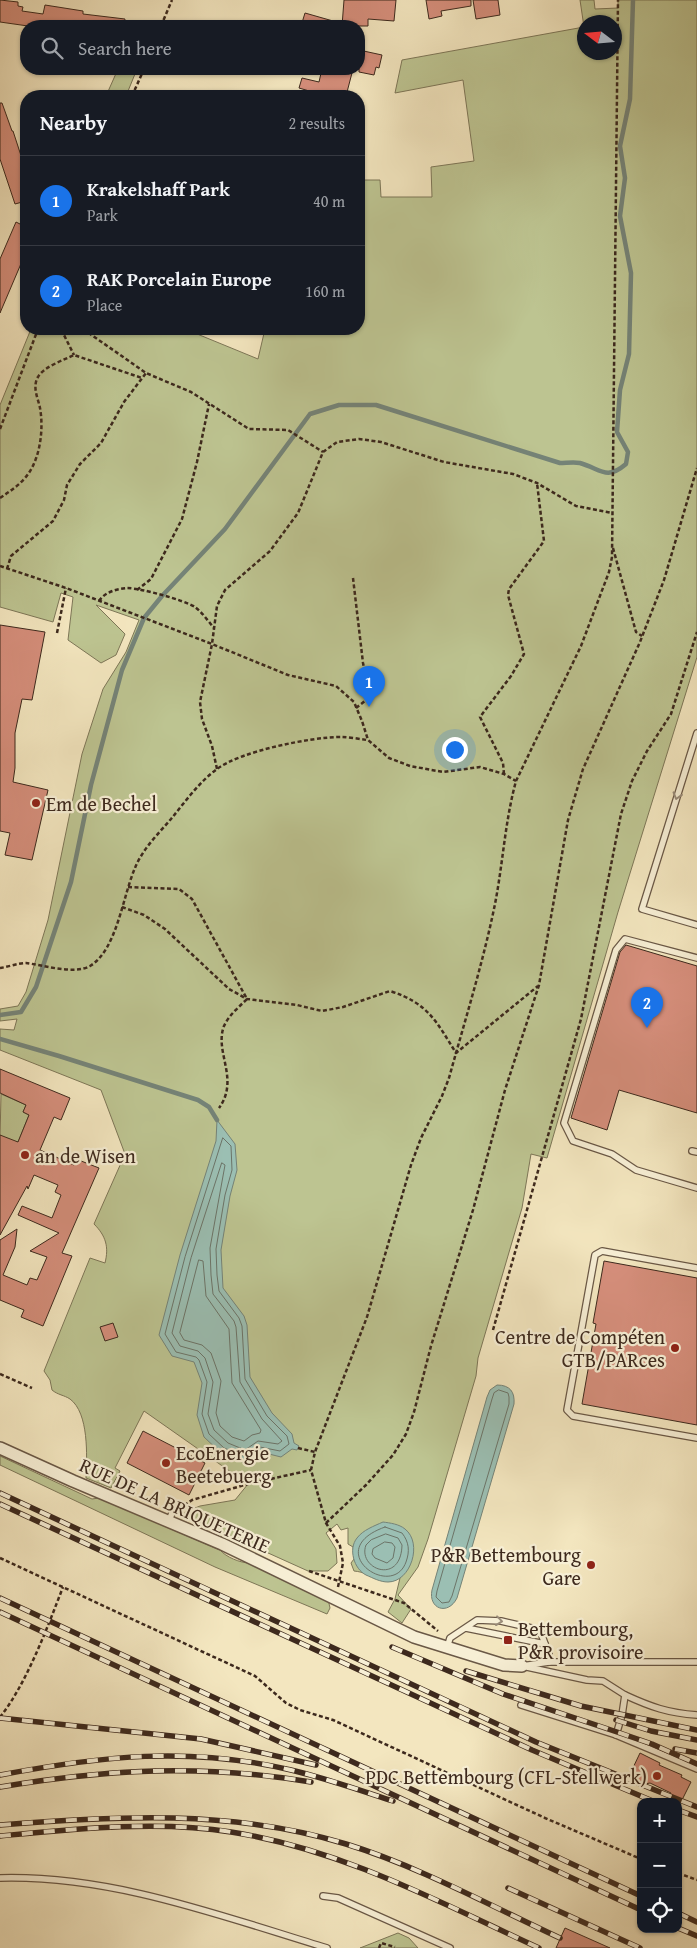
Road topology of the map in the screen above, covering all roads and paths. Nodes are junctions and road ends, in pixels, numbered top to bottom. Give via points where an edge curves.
1 (172, 0) edge
2 (618, 0) edge
3 (164, 20) edge
4 (141, 75) edge
5 (135, 90) edge
6 (36, 335) edge
7 (64, 335) edge
8 (92, 335) edge
9 (74, 355) junction
10 (146, 373) junction
11 (142, 378) junction
12 (209, 404) junction
13 (0, 429) edge
14 (323, 452) junction
15 (697, 468) edge
16 (536, 483) junction
17 (0, 498) edge
18 (613, 513) junction
19 (612, 544) junction
20 (0, 566) edge
21 (7, 568) junction
22 (353, 578) dead end
23 (66, 588) junction
24 (137, 590) junction
25 (99, 601) junction
26 (214, 628) junction
27 (697, 632) edge
28 (57, 633) dead end
29 (642, 636) junction
30 (212, 644) junction
31 (375, 694) dead end
32 (370, 697) junction
33 (356, 708) junction
34 (697, 733) edge
35 (368, 740) junction
36 (216, 769) junction
37 (504, 774) junction
38 (516, 780) junction
39 (128, 887) junction
40 (122, 907) junction
41 (697, 926) edge
42 (697, 958) edge
43 (0, 968) edge
44 (539, 985) junction
45 (247, 999) junction
46 (456, 1053) junction
47 (219, 1108) dead end
48 (697, 1188) edge
49 (697, 1268) edge
50 (493, 1330) dead end
51 (0, 1374) edge
52 (32, 1388) dead end
53 (697, 1438) edge
54 (0, 1448) edge
55 (298, 1448) dead end
56 (315, 1452) junction
57 (311, 1470) junction
58 (171, 1517) junction
59 (326, 1523) junction
60 (0, 1558) edge
61 (308, 1571) dead end
62 (340, 1581) junction
63 (63, 1587) junction
64 (334, 1598) junction
65 (466, 1628) junction
66 (440, 1632) dead end
67 (545, 1644) junction
68 (447, 1648) junction
69 (549, 1662) junction
70 (697, 1662) edge
71 (522, 1666) junction
72 (625, 1695) junction
73 (521, 1705) dead end
74 (697, 1715) edge
75 (0, 1717) edge
76 (616, 1736) junction
77 (697, 1769) edge
78 (637, 1857) edge
79 (682, 1874) edge
80 (0, 1878) edge
81 (697, 1880) edge
82 (323, 1896) dead end
83 (395, 1947) dead end
84 (327, 1948) edge
85 (380, 1948) edge
86 (450, 1948) edge

1 - 3 path
2 - 18 path
4 - 5 path
6 - 13 path
7 - 9 path
8 - 10 path
9 - 11 path
9 - 17 path via 38,376 36,392 41,426 34,462 26,477
10 - 11 path
10 - 12 path via 191,392
11 - 21 path via 101,443 80,464 53,521 12,556
12 - 14 path via 249,429 288,430
12 - 24 path via 182,519 150,579
14 - 16 path via 337,442 374,441 444,462 513,474
14 - 26 path via 298,513 270,551 225,590 217,606
15 - 29 path via 664,580
16 - 18 path via 576,506
16 - 37 path via 544,541 508,595 524,654 480,718 503,763
18 - 19 path
19 - 29 path via 636,632
19 - 38 path via 609,572 581,646
20 - 21 path
21 - 23 path
22 - 32 path
23 - 25 path
23 - 28 path
24 - 25 path via 112,591
24 - 26 path via 197,608
25 - 30 path
26 - 30 path
27 - 50 path via 671,714 632,781 621,814 581,1019
29 - 44 path via 583,769 568,820
30 - 33 path via 288,676 336,686 354,702
30 - 36 path via 200,702
31 - 32 path
32 - 33 path
33 - 35 path
34 -> 41 lane via 642,909
35 - 36 path via 342,737 281,746 248,754
35 - 37 path via 389,758 410,766 443,772 480,767
36 - 39 path via 149,844
37 - 38 path
38 - 46 path via 484,957
39 - 40 path
39 - 45 path via 179,889 192,899
40 - 43 path via 106,948 88,967 75,970 25,963
40 - 45 path via 144,915 165,929 229,989
42 - 48 lane via 624,939 616,950 564,1123 572,1141 612,1154 636,1170
44 - 46 path
44 - 59 path via 505,1090 409,1427 387,1461
45 - 46 path via 322,1011 390,991 418,1003 431,1015
45 - 47 path via 224,1026 222,1041 228,1084
46 - 56 path via 442,1096 411,1166 368,1317
49 - 53 lane via 602,1251 595,1255 567,1410 573,1416
51 - 52 path
54 - 58 street, RUE DE LA BRIQUETERIE via 73,1481
55 - 56 path
56 - 57 path
57 - 58 path via 192,1500
57 - 59 path
58 - 64 street, RUE DE LA BRIQUETERIE
59 - 62 path via 340,1546
60 - 63 path
61 - 62 path
62 - 64 path
62 - 66 path via 404,1603
63 - 75 path via 26,1673
63 - 78 path via 256,1676 286,1703 300,1710 333,1720
64 - 68 street, RUE DE LA BRIQUETERIE
65 - 67 lane
65 -> 67 lane via 477,1620 500,1620 540,1630
65 - 68 lane via 450,1638
67 - 69 lane
68 - 71 street, RUE DE LA BRIQUETERIE via 504,1665
69 - 70 lane
69 - 71 lane
71 - 72 lane via 603,1681
72 - 74 lane via 672,1713
72 - 76 lane
73 - 76 lane
76 - 77 lane
79 - 81 path
80 - 84 lane via 62,1880 134,1892
82 - 86 lane via 338,1898
83 - 85 path via 381,1943

